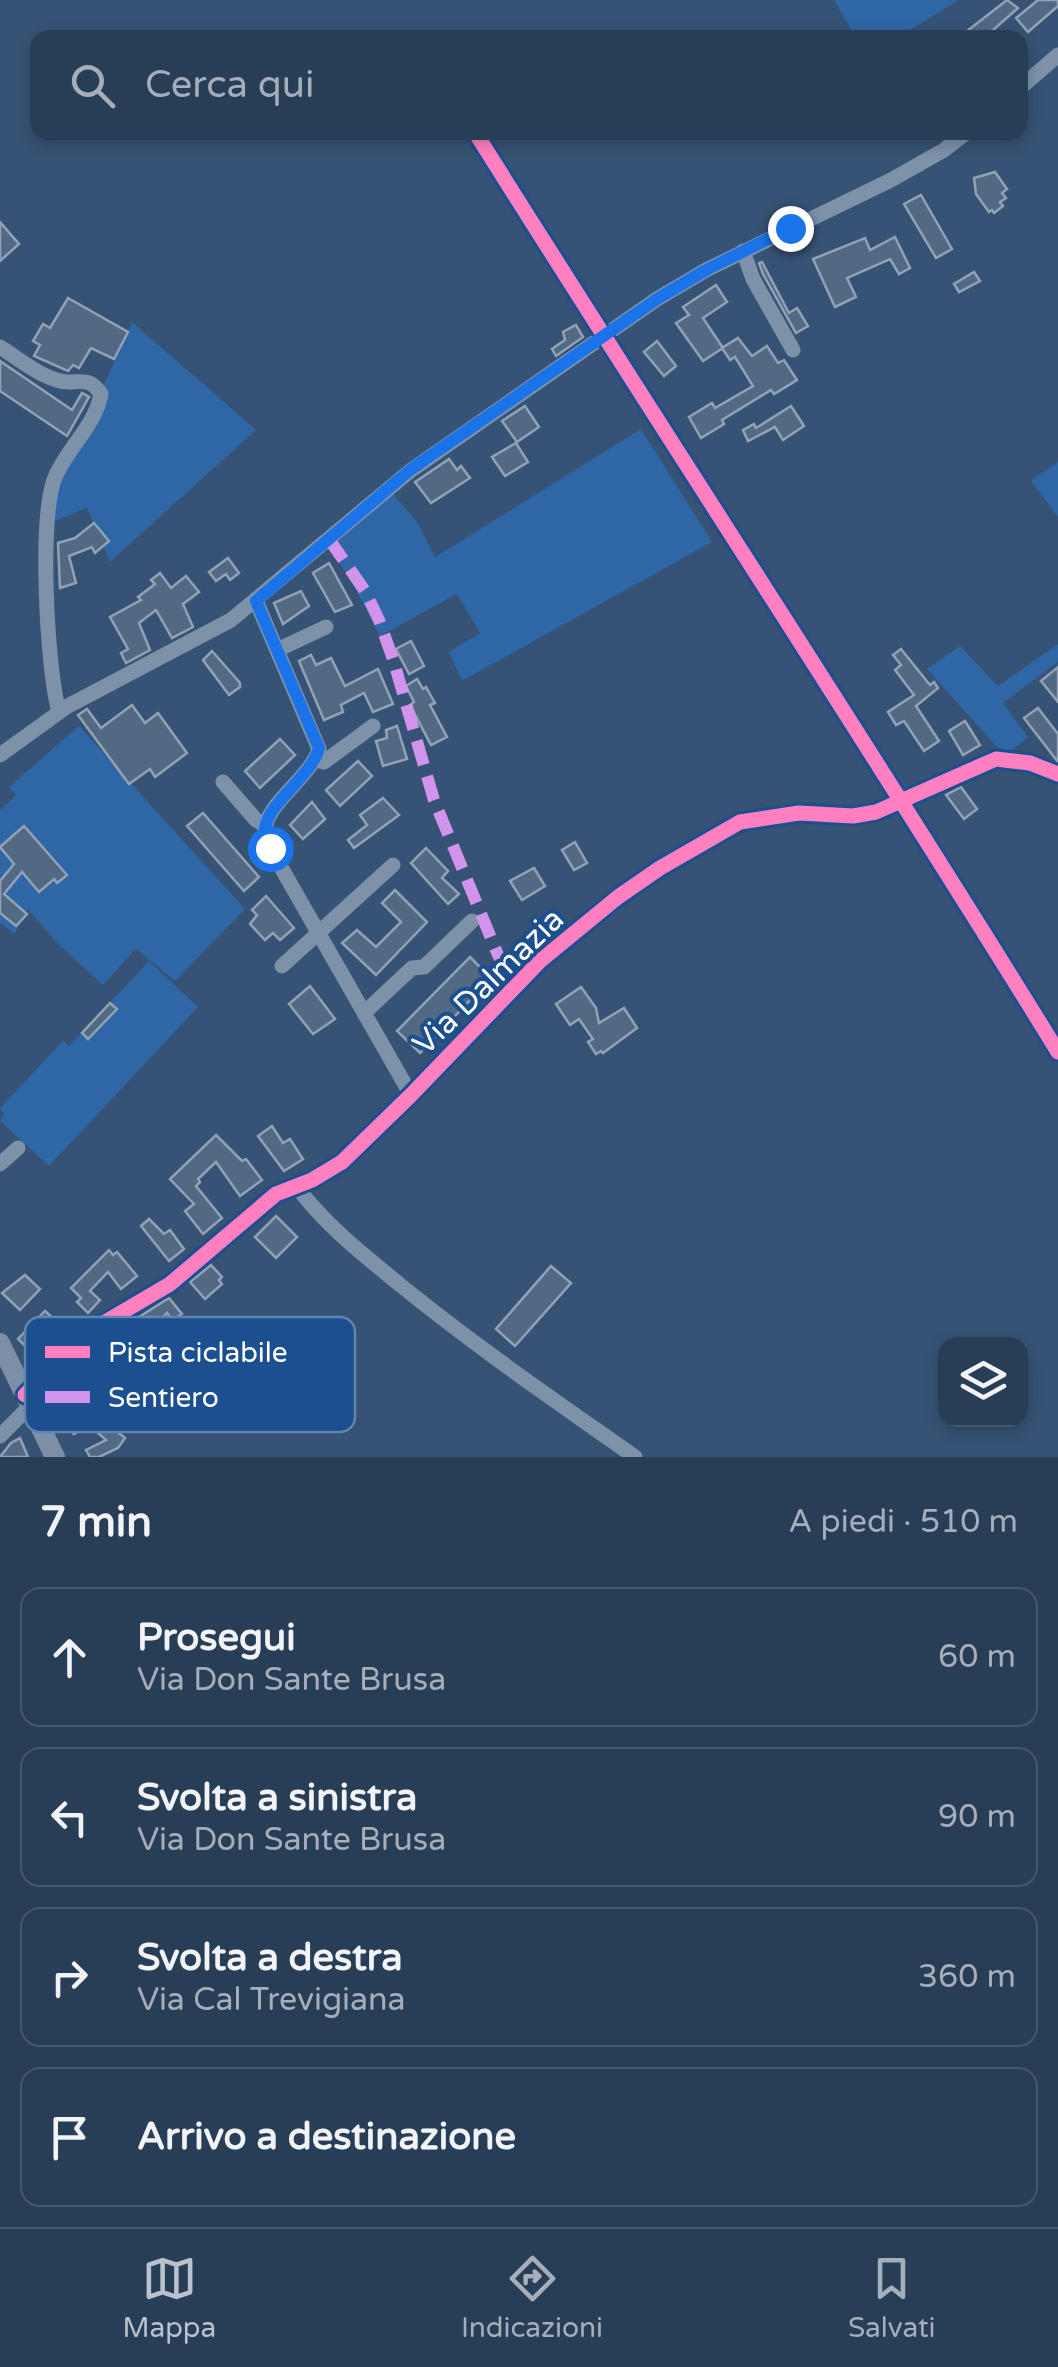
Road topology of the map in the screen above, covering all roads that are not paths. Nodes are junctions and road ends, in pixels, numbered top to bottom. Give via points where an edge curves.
1 (1058, 55) edge
2 (1028, 81) edge
3 (957, 140) edge
4 (743, 252) junction
5 (0, 348) edge
6 (792, 350) dead end
7 (256, 601) junction
8 (326, 627) dead end
9 (277, 650) junction
10 (59, 712) junction
11 (373, 726) dead end
12 (0, 755) edge
13 (316, 760) junction
14 (1058, 774) edge
15 (223, 782) dead end
16 (266, 826) junction
17 (393, 865) dead end
18 (472, 921) dead end
19 (318, 932) junction
20 (282, 966) dead end
21 (364, 1013) junction
22 (411, 1095) junction
23 (18, 1148) dead end
24 (0, 1164) edge
25 (297, 1186) junction
26 (115, 1317) edge
27 (0, 1344) edge
28 (25, 1396) edge
29 (25, 1403) edge
30 (43, 1432) edge
31 (0, 1436) edge
32 (55, 1457) edge
33 (635, 1457) edge

1 - 2 street
3 - 4 street
4 - 6 street
4 - 7 street via 657,299 410,470
5 - 10 street via 53,378 94,383 101,394 47,501
7 - 9 street
7 - 10 street
8 - 9 street
9 - 13 street via 319,748
10 - 12 street
11 - 13 street via 333,758
13 - 16 street
14 - 22 street, Via Dalmazia via 996,758 876,812 758,817 720,832 618,896 540,961
15 - 16 street
16 - 19 street via 270,848
17 - 19 street
18 - 21 street
19 - 20 street
19 - 21 street
21 - 22 street
22 - 25 street, Via Dalmazia via 342,1162
23 - 24 street
25 - 26 street, Via Dalmazia via 268,1200 159,1292
25 - 33 street via 371,1261 457,1331
27 - 28 main road
29 - 31 street, Via Dalmazia
30 - 32 main road

